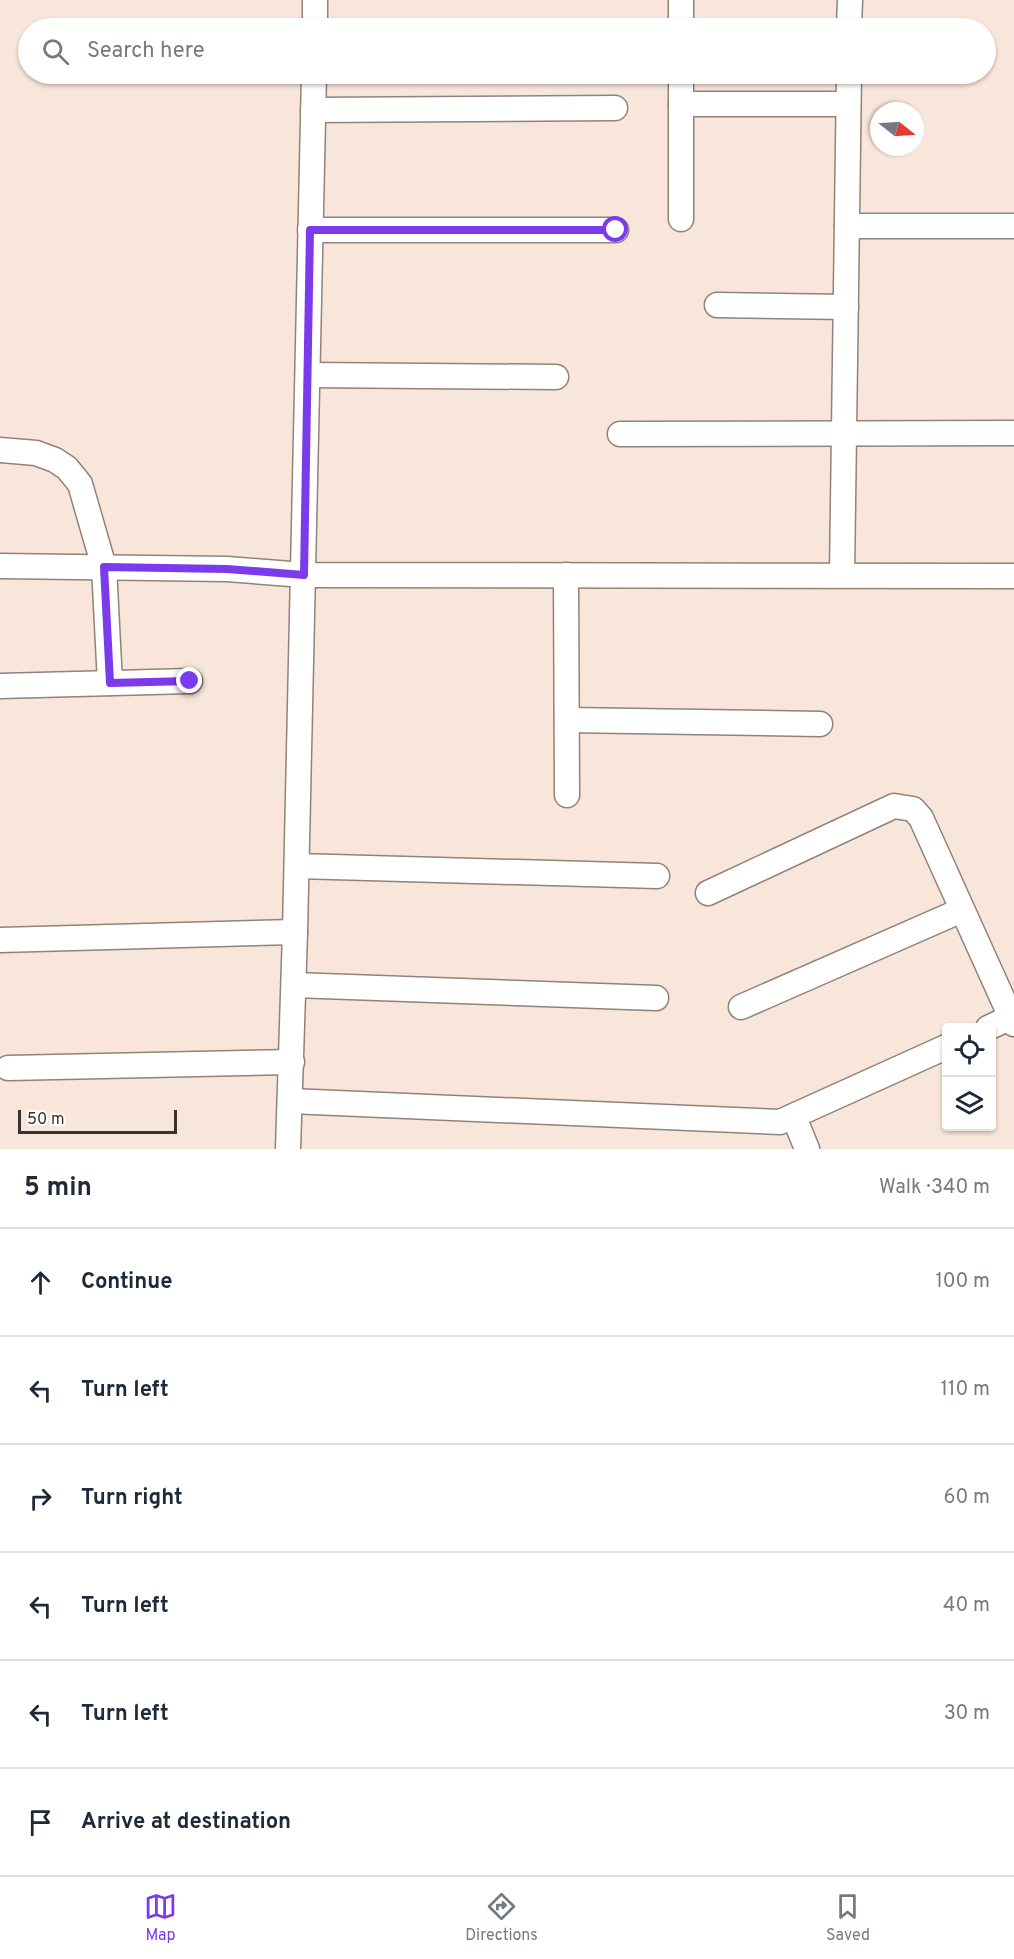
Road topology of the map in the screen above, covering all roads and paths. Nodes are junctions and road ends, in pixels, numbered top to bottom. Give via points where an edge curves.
1 (315, 0) edge
2 (681, 0) edge
3 (850, 0) edge
4 (315, 18) edge
5 (681, 18) edge
6 (849, 18) edge
7 (314, 84) edge
8 (681, 84) edge
9 (849, 84) edge
10 (681, 104) junction
11 (848, 104) junction
12 (615, 108) dead end
13 (313, 110) junction
14 (681, 219) dead end
15 (847, 226) junction
16 (1014, 226) edge
17 (310, 230) junction
18 (616, 230) dead end
19 (717, 305) dead end
20 (846, 307) junction
21 (308, 375) junction
22 (556, 377) dead end
23 (844, 432) junction
24 (1014, 433) edge
25 (620, 434) dead end
26 (0, 450) edge
27 (0, 566) edge
28 (104, 567) junction
29 (304, 575) junction
30 (566, 575) junction
31 (842, 575) junction
32 (1014, 576) edge
33 (190, 681) dead end
34 (110, 683) junction
35 (0, 686) edge
36 (567, 720) junction
37 (820, 724) dead end
38 (567, 795) dead end
39 (297, 867) junction
40 (657, 876) dead end
41 (708, 893) dead end
42 (962, 910) junction
43 (296, 932) junction
44 (0, 940) edge
45 (294, 985) junction
46 (656, 998) dead end
47 (741, 1007) dead end
48 (1012, 1021) edge
49 (996, 1026) edge
50 (942, 1049) edge
51 (292, 1062) junction
52 (8, 1068) dead end
53 (290, 1101) junction
54 (794, 1117) junction
55 (288, 1149) edge
56 (807, 1149) edge

1 - 4 street
2 - 5 street
3 - 6 street
7 - 13 street
8 - 10 street
9 - 11 street
10 - 11 street
10 - 14 street
11 - 15 street
12 - 13 street
13 - 17 street
15 - 16 street
15 - 20 street
17 - 18 street
17 - 21 street
19 - 20 street
20 - 23 street
21 - 22 street
21 - 29 street
23 - 24 street
23 - 25 street
23 - 31 street
26 - 28 street via 36,453 67,468 80,484
27 - 28 street
28 - 29 street
28 - 34 street
29 - 30 street
29 - 39 street
30 - 31 street
30 - 36 street
31 - 32 street
33 - 34 street
34 - 35 street
36 - 37 street
36 - 38 street
39 - 40 street
39 - 43 street
41 - 42 street via 894,806 903,806 913,809 921,818
42 - 47 street
42 - 48 street
43 - 44 street
43 - 45 street
45 - 46 street
45 - 51 street
48 - 49 street
50 - 54 street
51 - 52 street
51 - 53 street
53 - 54 street via 757,1122 780,1122
53 - 55 street
54 - 56 street

